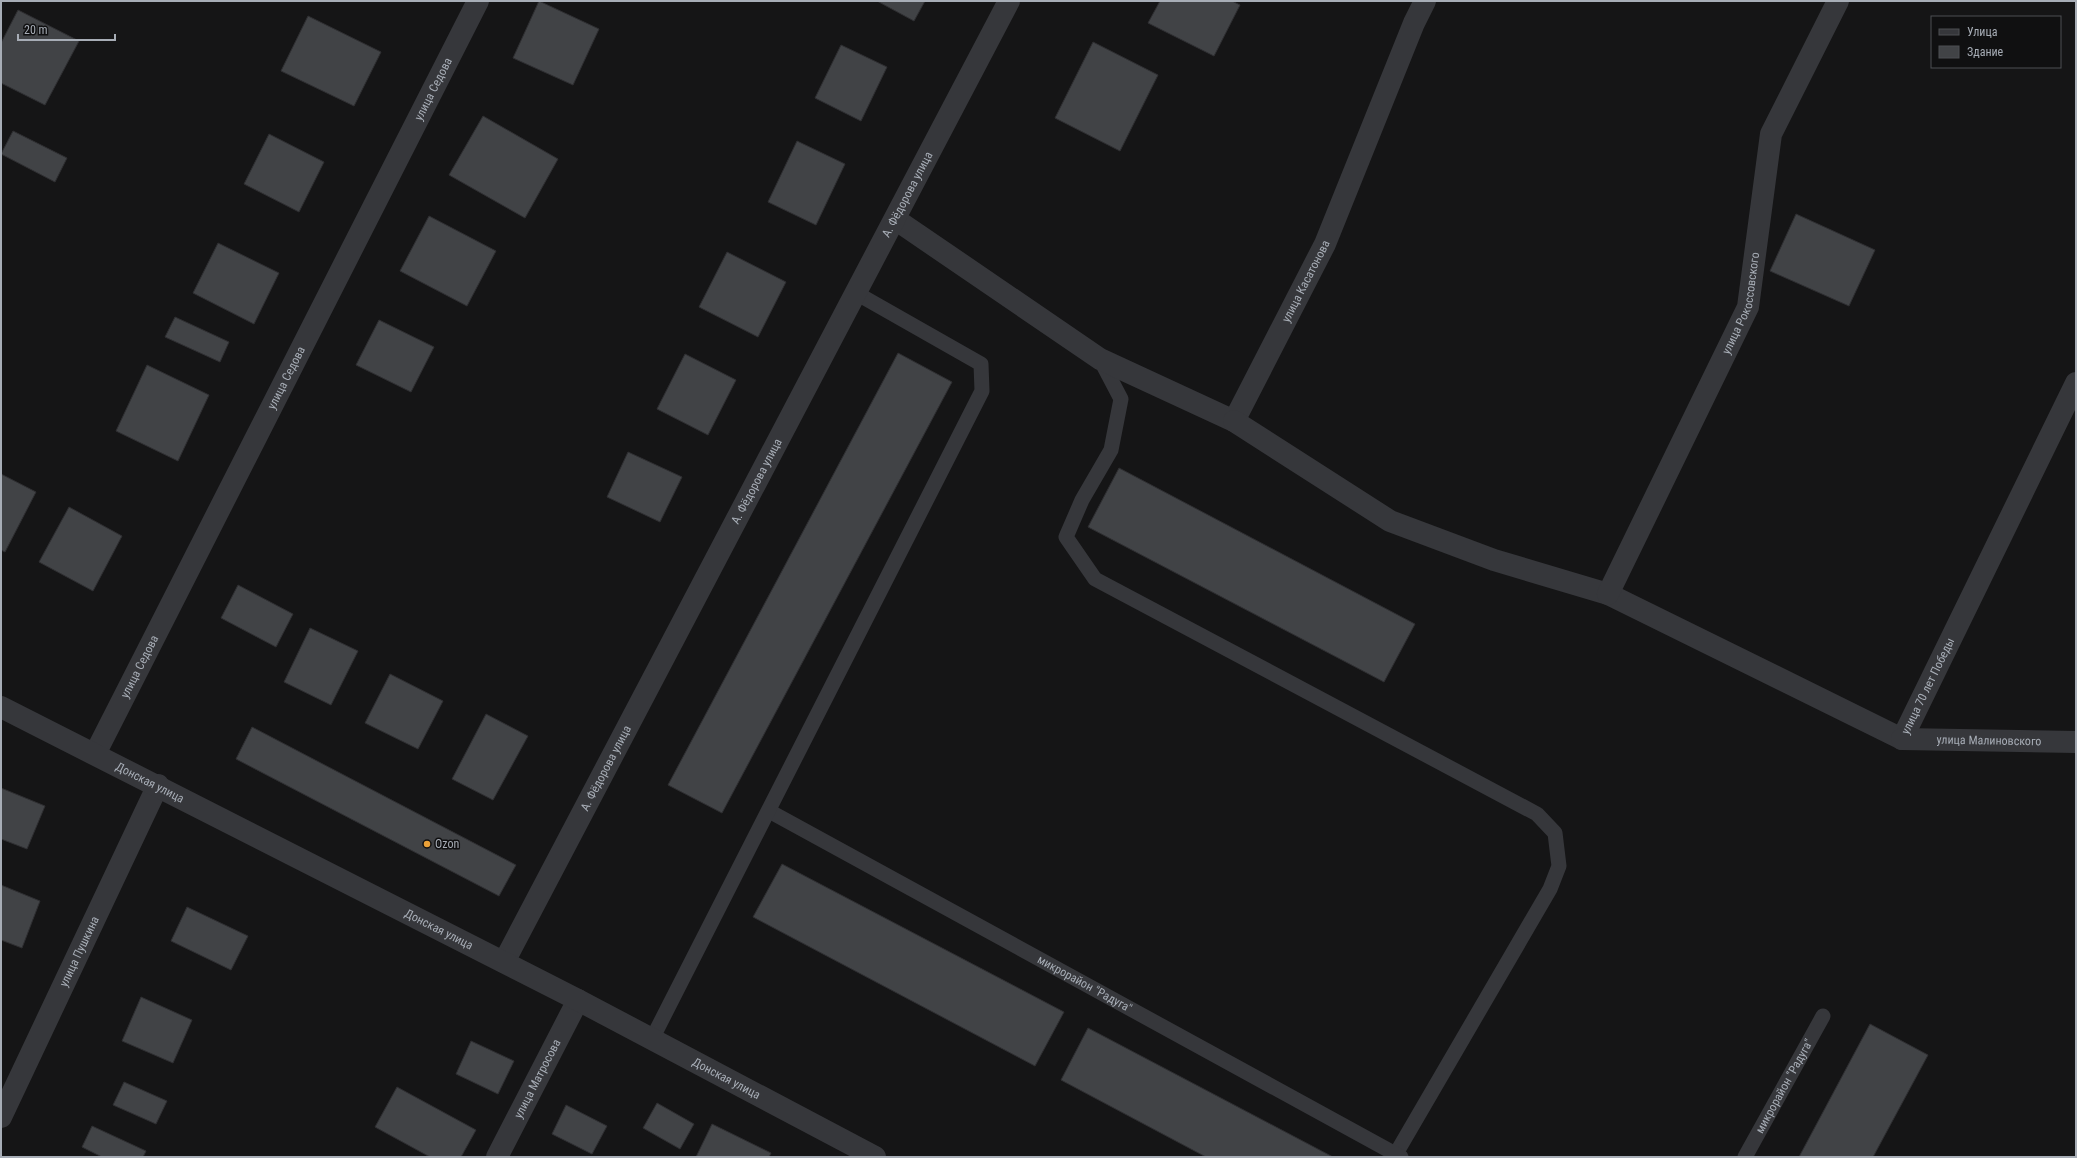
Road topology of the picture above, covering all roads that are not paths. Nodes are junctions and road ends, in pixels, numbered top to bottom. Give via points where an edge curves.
1 (478, 1) edge
2 (1009, 1) edge
3 (1425, 1) edge
4 (1838, 1) edge
5 (895, 219) junction
6 (856, 293) junction
7 (1100, 359) junction
8 (2076, 383) edge
9 (1234, 420) junction
10 (1608, 594) junction
11 (1, 707) edge
12 (1902, 739) junction
13 (2076, 742) edge
14 (95, 754) junction
15 (158, 785) junction
16 (769, 811) junction
17 (504, 962) junction
18 (578, 1000) junction
19 (1823, 1016) dead end
20 (652, 1039) junction
21 (1, 1117) edge
22 (1397, 1156) edge
23 (497, 1157) edge
24 (875, 1157) edge
25 (1745, 1157) edge

1 - 14 street, улица Седова
2 - 5 street, А. Фёдорова улица
3 - 9 street, улица Касатонова via 1325,244
4 - 10 street, улица Рокоссовского via 1771,134 1748,308
5 - 6 street, А. Фёдорова улица
5 - 7 street
6 - 16 lane via 981,364 982,391
6 - 17 street, А. Фёдорова улица
7 - 9 street
7 - 22 lane via 1121,399 1111,450 1082,500 1066,537 1095,579 1537,814 1555,833 1559,866 1550,888
8 - 12 street, улица 70 лет Победы
9 - 10 street, улица 70 лет Победы via 1390,521 1494,560
10 - 12 street, улица 70 лет Победы
11 - 14 street, Донская улица
12 - 13 street, улица Малиновского
14 - 15 street, Донская улица
15 - 17 street, Донская улица
15 - 21 street, улица Пушкина
16 - 20 lane
16 - 22 lane, микрорайон "Радуга"
17 - 18 street, Донская улица
18 - 20 street, Донская улица
18 - 23 street, улица Матросова
19 - 25 lane, микрорайон "Радуга"
20 - 24 street, Донская улица

